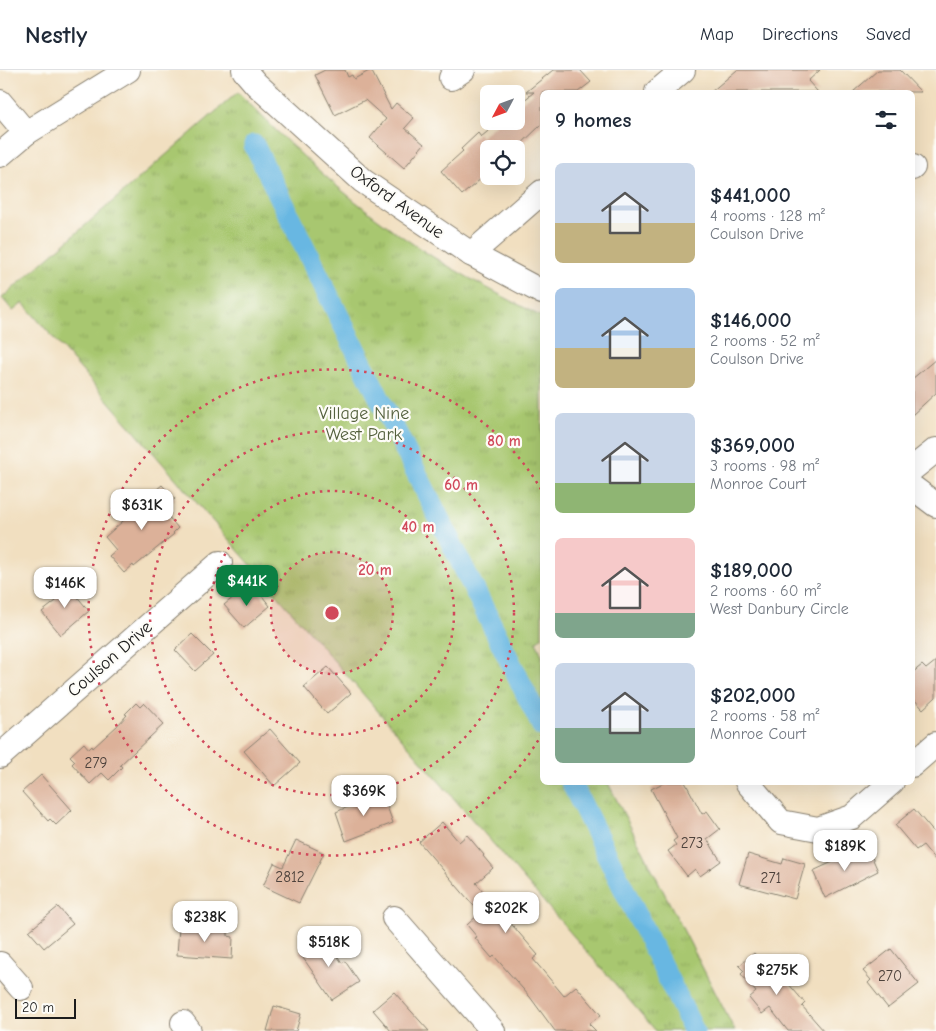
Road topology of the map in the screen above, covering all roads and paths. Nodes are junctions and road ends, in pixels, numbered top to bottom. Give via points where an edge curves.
1 (128, 70) edge
2 (244, 70) edge
3 (683, 70) edge
4 (659, 90) edge
5 (0, 102) edge
6 (26, 133) junction
7 (0, 155) edge
8 (540, 194) edge
9 (471, 254) junction
10 (540, 291) edge
11 (936, 450) edge
12 (915, 468) edge
13 (915, 489) edge
14 (936, 505) edge
15 (220, 563) dead end
16 (936, 744) edge
17 (0, 756) edge
18 (915, 762) edge
19 (750, 785) edge
20 (889, 785) edge
21 (394, 918) dead end
22 (0, 964) edge
23 (21, 988) dead end
24 (493, 1031) edge

1 - 6 street
2 - 9 street, Oxford Avenue via 363,181
3 - 4 street
5 - 6 street
6 - 7 street
8 - 9 street
9 - 10 street, Oxford Avenue
11 - 12 street
13 - 14 street
15 - 17 street, Coulson Drive
16 - 18 street
19 - 20 street via 781,822 818,829 852,817
21 - 24 street
22 - 23 street

